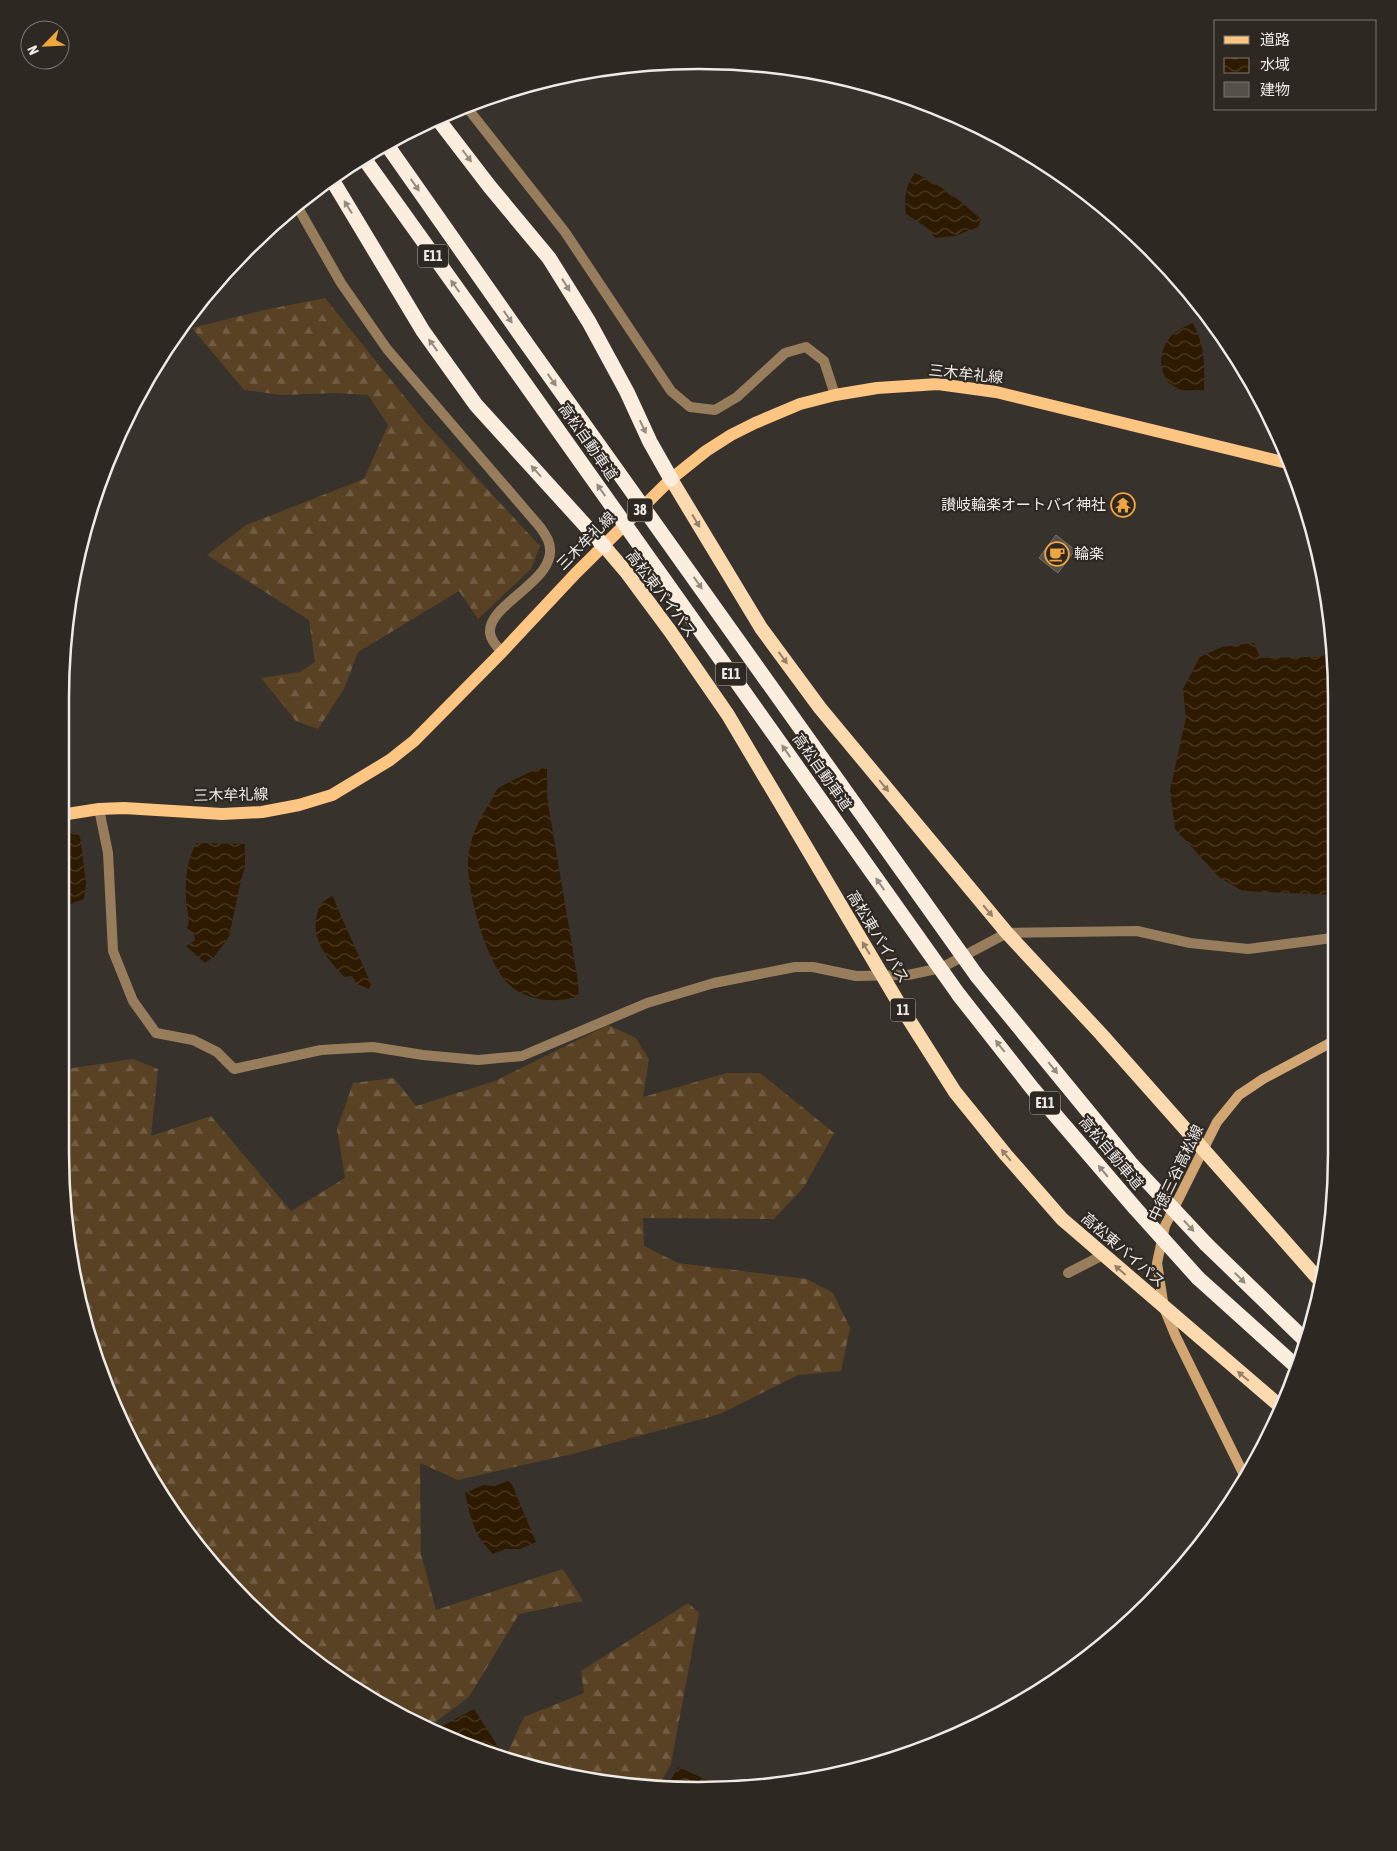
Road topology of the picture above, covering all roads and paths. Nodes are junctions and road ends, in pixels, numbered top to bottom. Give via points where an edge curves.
1 (471, 112) edge
2 (442, 124) edge
3 (390, 150) edge
4 (368, 163) edge
5 (335, 185) edge
6 (300, 211) edge
7 (835, 395) junction
8 (1281, 462) edge
9 (671, 479) junction
10 (604, 546) junction
11 (502, 652) junction
12 (100, 809) junction
13 (69, 814) edge
14 (1006, 933) junction
15 (1328, 939) edge
16 (882, 974) junction
17 (1328, 1044) edge
18 (1202, 1151) junction
19 (1102, 1254) junction
20 (1068, 1273) dead end
21 (1316, 1276) edge
22 (1164, 1308) junction
23 (1301, 1336) edge
24 (1292, 1363) edge
25 (1275, 1404) edge
26 (1242, 1470) edge

1 - 7 street via 565,232 671,392 690,407 716,410 737,397 785,354 806,347 824,361
2 -> 9 highway via 549,258 589,322
3 -> 23 highway, 高松自動車道 / E11, bridge via 977,976 1132,1165 1206,1244
24 -> 4 highway, 高松自動車道 / E11, bridge via 1198,1278 1032,1088 959,995
10 -> 5 highway via 476,405 423,331
6 - 11 street via 341,283 387,349 549,541 545,569 494,618 490,632
7 - 8 main road, 三木牟礼線 / 38 via 877,388 938,384 996,392
7 - 9 main road, 三木牟礼線 / 38 via 800,404 755,423 706,451
9 - 10 main road, 三木牟礼線 / 38
9 -> 14 highway via 761,628 802,684
10 - 11 main road, 三木牟礼線 / 38
16 -> 10 highway, 高松東バイパス / 11 via 728,715
11 - 12 main road, 三木牟礼線 / 38 via 414,741 390,760 332,795 262,812 222,814
12 - 13 main road, 三木牟礼線 / 38
12 - 16 street via 108,853 113,951 133,1001 156,1033 193,1040 217,1052 234,1069 321,1050 373,1046 478,1060 522,1056 648,1003 714,983 795,967 814,967 856,976
14 - 15 street via 1137,931 1190,943 1248,949
14 - 16 street via 941,968 908,975
14 - 18 highway via 1101,1034
19 -> 16 highway, 高松東バイパス / 11 via 1062,1219 955,1092
17 - 18 main road, 中徳三谷高松線 via 1239,1095 1217,1122
18 - 21 highway
18 - 22 main road, 中徳三谷高松線 via 1165,1226 1157,1263
19 - 20 street
22 -> 19 highway, 高松東バイパス / 11
25 -> 22 highway, 高松東バイパス / 11
22 - 26 main road, 中徳三谷高松線

